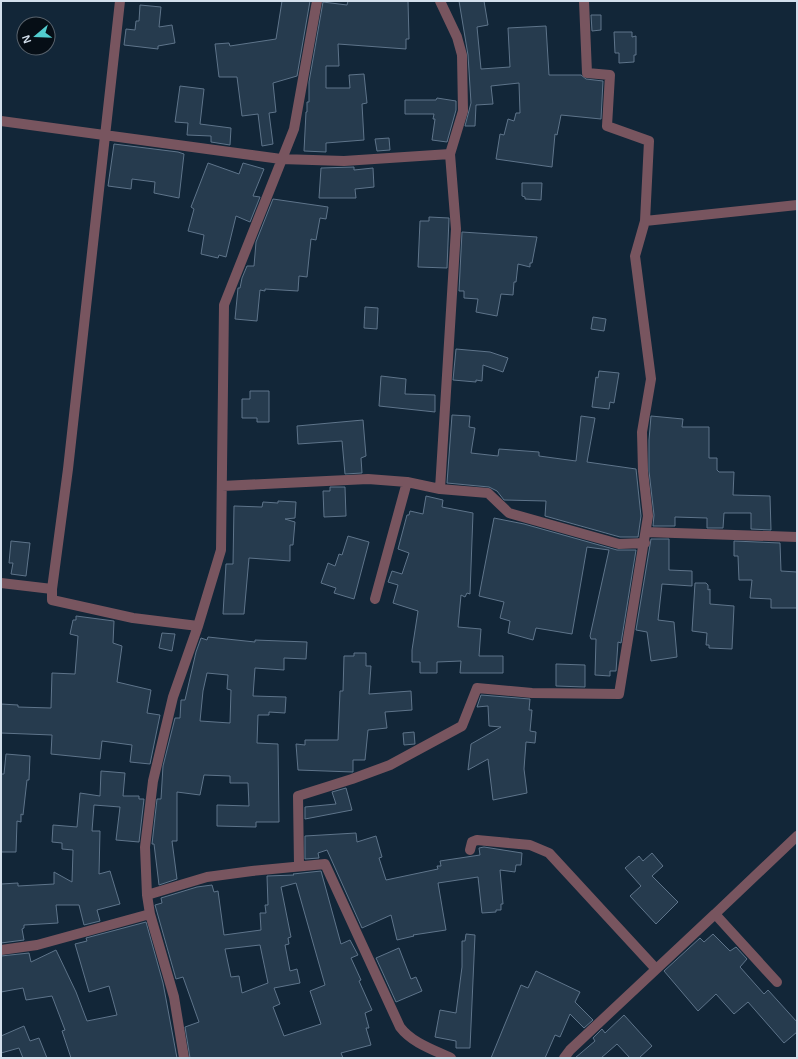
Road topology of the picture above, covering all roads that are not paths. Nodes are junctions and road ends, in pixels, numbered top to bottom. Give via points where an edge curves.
1 (120, 1) edge
2 (317, 1) edge
3 (440, 1) edge
4 (584, 1) edge
5 (1, 121) edge
6 (106, 135) junction
7 (450, 154) junction
8 (281, 159) junction
9 (797, 205) edge
10 (645, 222) junction
11 (407, 482) junction
12 (222, 486) junction
13 (440, 489) junction
14 (646, 532) junction
15 (797, 537) edge
16 (644, 543) junction
17 (1, 583) edge
18 (52, 589) junction
19 (375, 599) dead end
20 (198, 626) junction
21 (797, 836) edge
22 (470, 850) dead end
23 (299, 866) junction
24 (147, 895) junction
25 (150, 914) junction
26 (715, 914) junction
27 (1, 950) edge
28 (656, 969) junction
29 (777, 982) dead end
30 (184, 1058) edge
31 (451, 1058) edge
32 (564, 1058) edge

1 - 6 street
2 - 8 street via 294,129
3 - 7 street via 462,55 463,111
4 - 10 street via 587,73 610,75 607,126 649,141
5 - 6 street
6 - 8 street
6 - 18 street
7 - 8 street via 344,162
7 - 13 street via 456,229
8 - 12 street via 224,305
9 - 10 street
10 - 14 street via 635,256 651,379 642,432 648,516
11 - 12 street via 368,479
11 - 13 street
11 - 19 street
12 - 20 street via 221,550
13 - 16 street via 488,493 509,513 619,544
14 - 15 street
14 - 16 street
16 - 23 street via 619,694 532,693 477,688 462,726 390,765 298,796
17 - 18 street
18 - 20 street via 52,600 133,618
20 - 24 street via 173,697 152,781 145,847
21 - 26 street
22 - 28 street via 472,842 477,840 530,845 549,853
23 - 24 street via 207,877
23 - 31 street via 325,864 405,1035
24 - 25 street
25 - 27 street via 37,945
25 - 30 street via 172,988
26 - 28 street
26 - 29 street
28 - 32 street

